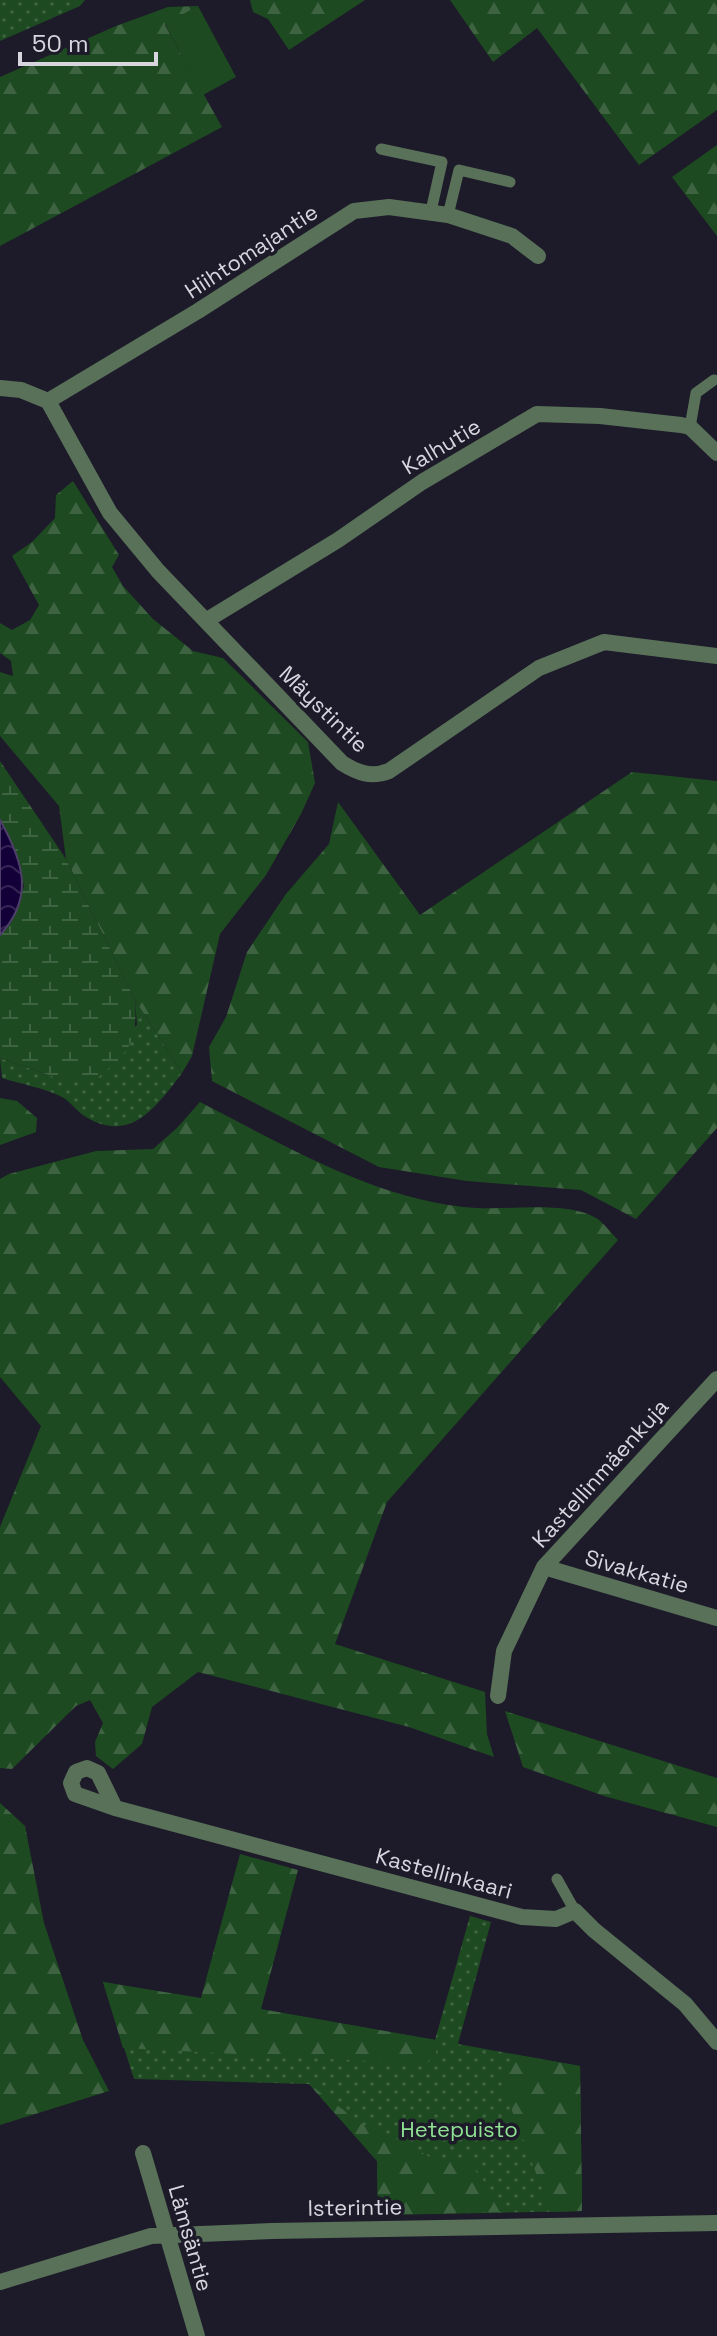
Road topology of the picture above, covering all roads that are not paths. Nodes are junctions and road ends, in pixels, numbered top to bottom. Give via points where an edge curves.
1 (381, 149) dead end
2 (510, 182) dead end
3 (431, 211) junction
4 (448, 215) junction
5 (538, 256) dead end
6 (714, 380) dead end
7 (0, 388) edge
8 (48, 401) junction
9 (690, 427) junction
10 (717, 453) edge
11 (207, 620) junction
12 (717, 656) edge
13 (717, 1379) edge
14 (544, 1567) junction
15 (717, 1618) edge
16 (498, 1696) dead end
17 (115, 1808) dead end
18 (557, 1879) dead end
19 (575, 1911) junction
20 (717, 2042) edge
21 (143, 2153) dead end
22 (717, 2223) edge
23 (168, 2236) junction
24 (0, 2282) edge
25 (197, 2336) edge

1 - 3 lane via 442,162
2 - 4 lane via 459,170
3 - 4 street, Hiihtomajantie
3 - 8 street, Hiihtomajantie via 354,211
4 - 5 street, Hiihtomajantie via 512,236
6 - 9 lane via 696,393
7 - 8 street
8 - 11 street, Mäystintie via 110,513
9 - 10 street
9 - 11 street, Kalhutie via 537,414
11 - 12 street, Mäystintie via 342,763 370,776 389,771 539,668 604,642
13 - 14 street, Kastellinmäenkuja
14 - 15 street, Sivakkatie
14 - 16 street, Kastellinmäenkuja via 504,1651
17 - 19 street, Kastellinkaari via 522,1917 556,1919
18 - 19 lane
19 - 20 street via 685,2004
21 - 23 street, Lämsäntie
22 - 23 street, Isterintie
23 - 24 street, Isterintie via 151,2236
23 - 25 street, Lämsäntie

